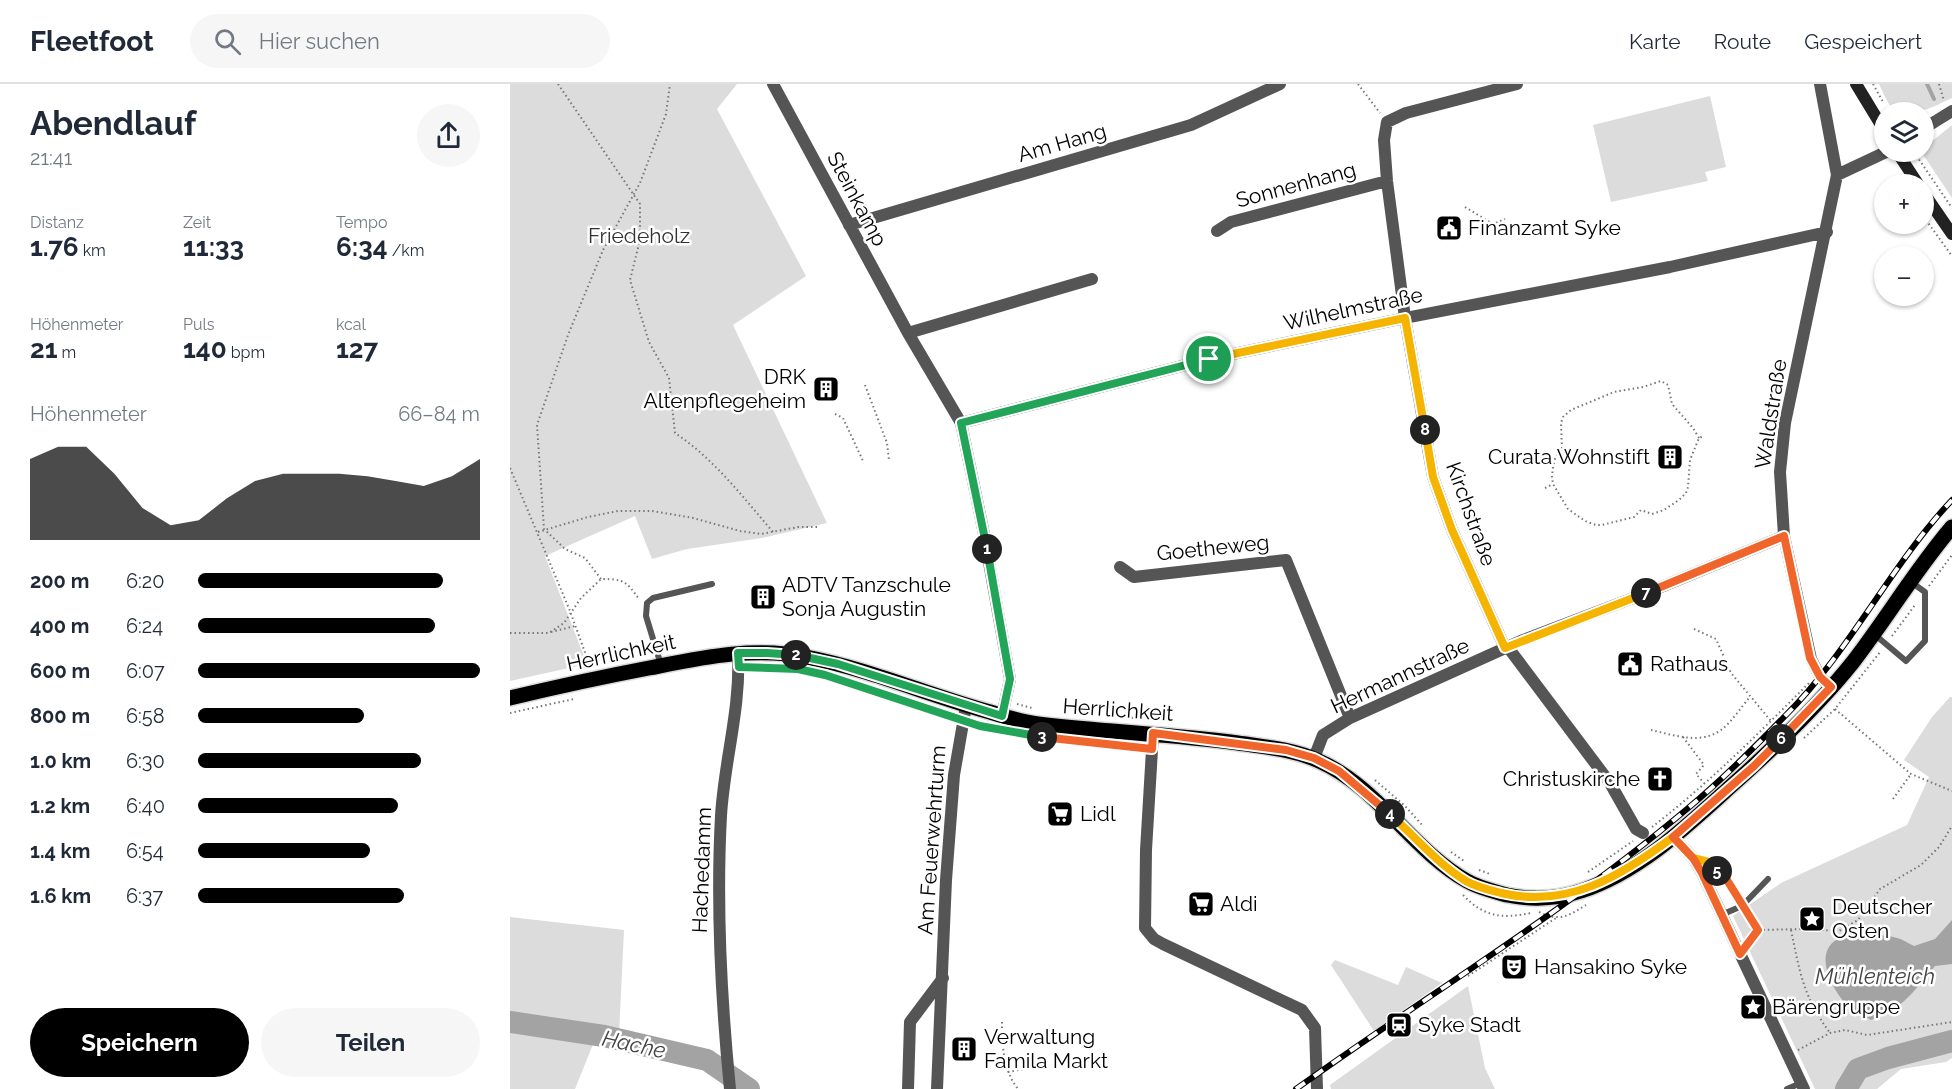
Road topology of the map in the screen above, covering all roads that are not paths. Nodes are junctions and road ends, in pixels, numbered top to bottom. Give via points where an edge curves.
1 (774, 84) edge
2 (1280, 84) edge
3 (1517, 84) edge
4 (1820, 84) edge
5 (1856, 84) edge
6 (1952, 111) edge
7 (1874, 114) edge
8 (1934, 122) edge
9 (1874, 158) edge
10 (1838, 175) junction
11 (1387, 181) junction
12 (1934, 208) edge
13 (849, 225) junction
14 (1217, 231) dead end
15 (1827, 232) junction
16 (1952, 234) edge
17 (1092, 279) dead end
18 (1405, 318) junction
19 (908, 333) junction
20 (961, 423) junction
21 (1952, 527) edge
22 (1784, 536) junction
23 (1120, 567) dead end
24 (1911, 582) junction
25 (712, 584) dead end
26 (1873, 634) junction
27 (1505, 648) junction
28 (738, 653) junction
29 (661, 666) junction
30 (1831, 687) junction
31 (510, 698) edge
32 (965, 713) junction
33 (1002, 716) junction
34 (1350, 718) junction
35 (1153, 733) junction
36 (1314, 758) junction
37 (1643, 833) road end
38 (1673, 837) junction
39 (1767, 879) dead end
40 (1721, 915) junction
41 (943, 978) junction
42 (1802, 1086) edge
43 (730, 1089) edge
44 (908, 1089) edge
45 (937, 1089) edge
46 (1317, 1089) edge
47 (1787, 1089) edge

1 - 13 street, Steinkamp
2 - 13 street, Am Hang via 1191,125
3 - 11 street, Kirchstraße via 1406,113 1387,122
4 - 10 street, Waldstraße
5 - 7 main road
6 - 8 street
9 - 10 street
10 - 15 street, Waldstraße
11 - 14 street, Sonnenhang via 1231,222
11 - 18 street, Kirchstraße
12 - 16 main road
13 - 19 street, Steinkamp
15 - 18 street, Wilhelmstraße
15 - 22 street, Waldstraße via 1785,423 1780,472
17 - 19 street
18 - 20 street, Wilhelmstraße via 1209,359
18 - 27 street, Kirchstraße via 1433,477 1452,530
19 - 20 street, Steinkamp
20 - 33 street, Steinkamp via 1010,679
21 - 24 main road, Herrlichkeit
22 - 27 street, Hermannstraße
22 - 30 street, Waldstraße via 1810,658 1820,677
23 - 34 street, Goetheweg via 1134,577 1286,560
24 - 26 main road, Herrlichkeit
24 - 26 lane via 1925,592 1925,641 1906,661
25 - 29 lane via 653,598 647,603 646,616
26 - 30 main road, Herrlichkeit
27 - 34 street, Hermannstraße
27 - 37 street, Kirchstraße via 1610,783 1636,829
28 - 29 main road, Herrlichkeit
28 - 32 main road, Herrlichkeit via 800,656 838,664
28 - 43 street, Hachedamm via 738,687 721,814 718,894
29 - 31 main road, Herrlichkeit via 590,675
30 - 38 main road, Herrlichkeit via 1754,766
32 - 33 main road, Herrlichkeit
32 - 41 street, Am Feuerwehrturm via 954,775
33 - 35 main road, Herrlichkeit via 1092,730
34 - 36 street, Hermannstraße via 1323,735
35 - 36 main road, Herrlichkeit via 1286,750
35 - 46 street via 1145,928 1163,944 1302,1010 1315,1028
36 - 38 main road, Herrlichkeit via 1354,783 1468,882 1517,897 1540,898 1582,891 1627,870
38 - 40 street via 1693,858
39 - 40 lane via 1742,906
40 - 42 street
41 - 44 street via 910,1022
41 - 45 street, Am Feuerwehrturm
42 - 47 lane

